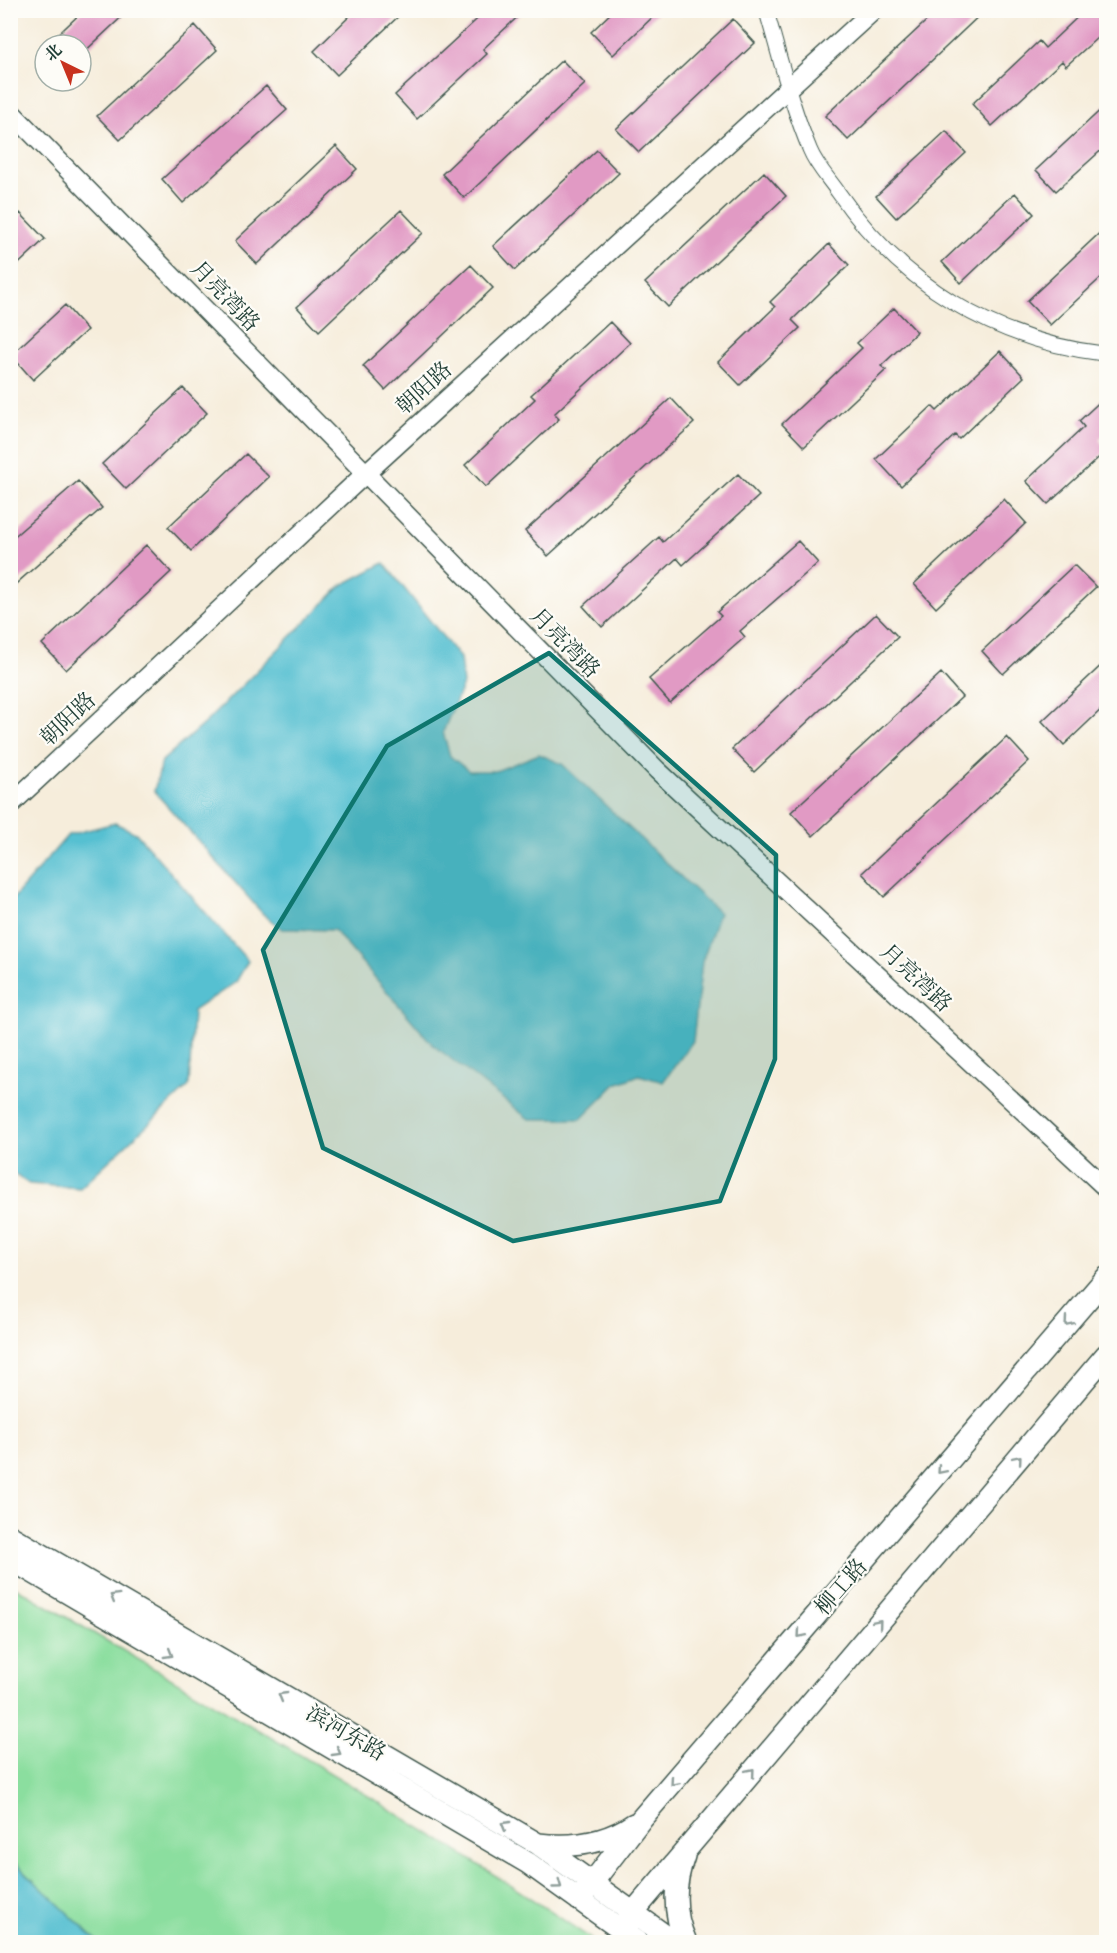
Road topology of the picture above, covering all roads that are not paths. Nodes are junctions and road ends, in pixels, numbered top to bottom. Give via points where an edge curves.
1 (766, 10) edge
2 (873, 10) edge
3 (788, 89) junction
4 (10, 111) edge
5 (1107, 354) edge
6 (365, 474) junction
7 (10, 805) edge
8 (1107, 1188) edge
9 (1107, 1278) edge
10 (1107, 1355) edge
11 (10, 1536) edge
12 (10, 1559) edge
13 (642, 1818) junction
14 (694, 1838) junction
15 (538, 1844) junction
16 (585, 1892) junction
17 (633, 1913) junction
18 (619, 1929) junction
19 (638, 1942) edge
20 (674, 1942) edge
21 (686, 1942) edge

1 - 3 street
2 - 3 street, 朝阳路
3 - 5 street via 810,152 849,209 894,260 944,299 1001,328 1078,351
3 - 6 street, 朝阳路
4 - 6 street, 月亮湾路
6 - 7 street, 朝阳路
6 - 8 street, 月亮湾路 via 657,770
9 -> 13 main road, 柳工路
14 -> 10 main road
15 -> 11 main road, 滨河东路
12 -> 16 main road, 滨河东路 via 528,1863
13 - 15 main road via 593,1843
13 - 16 main road, 柳工路
14 - 17 main road
14 - 21 main road via 683,1857 675,1900
15 - 16 main road, 滨河东路
16 - 17 main road, 滨河东路
16 - 18 main road, 滨河东路
17 - 18 main road
17 - 20 main road, 滨河东路
18 - 19 main road, 滨河东路

